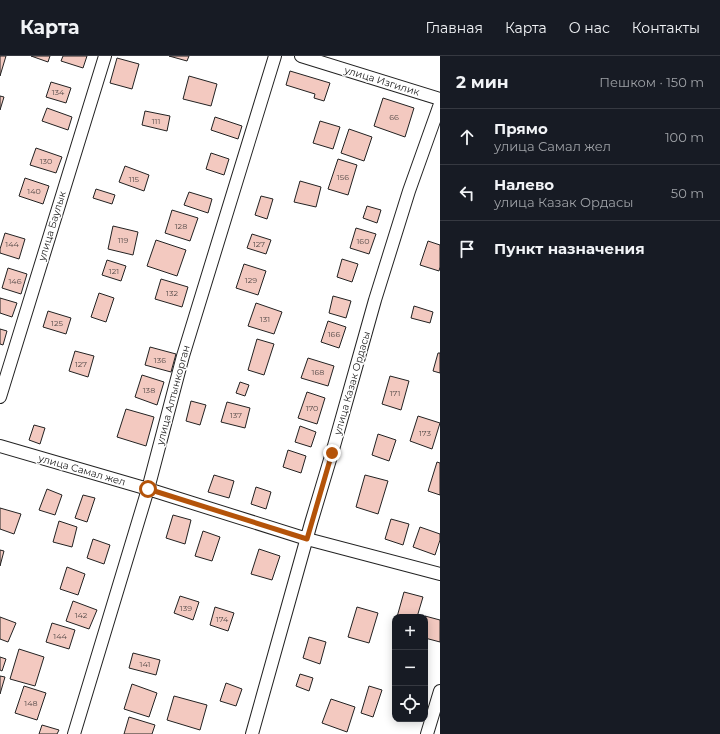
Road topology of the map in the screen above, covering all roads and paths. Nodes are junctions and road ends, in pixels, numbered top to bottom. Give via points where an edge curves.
1 (105, 56) edge
2 (275, 56) edge
3 (301, 56) edge
4 (440, 99) edge
5 (440, 104) edge
6 (0, 397) edge
7 (0, 446) edge
8 (148, 489) junction
9 (307, 539) junction
10 (440, 574) edge
11 (440, 692) edge
12 (74, 734) edge
13 (252, 734) edge
14 (427, 734) edge

1 - 6 street, улица Баулык
2 - 8 street, улица Алтынкорган via 183,356
3 - 4 street, улица Изгилик
5 - 9 street, улица Казак Ордасы via 409,191 375,300
7 - 8 street, улица Самал жел
8 - 9 street, улица Самал жел
8 - 12 street, улица Алтынкорган
9 - 10 street, улица Самал жел
9 - 13 street, улица Казак Ордасы
11 - 14 street

